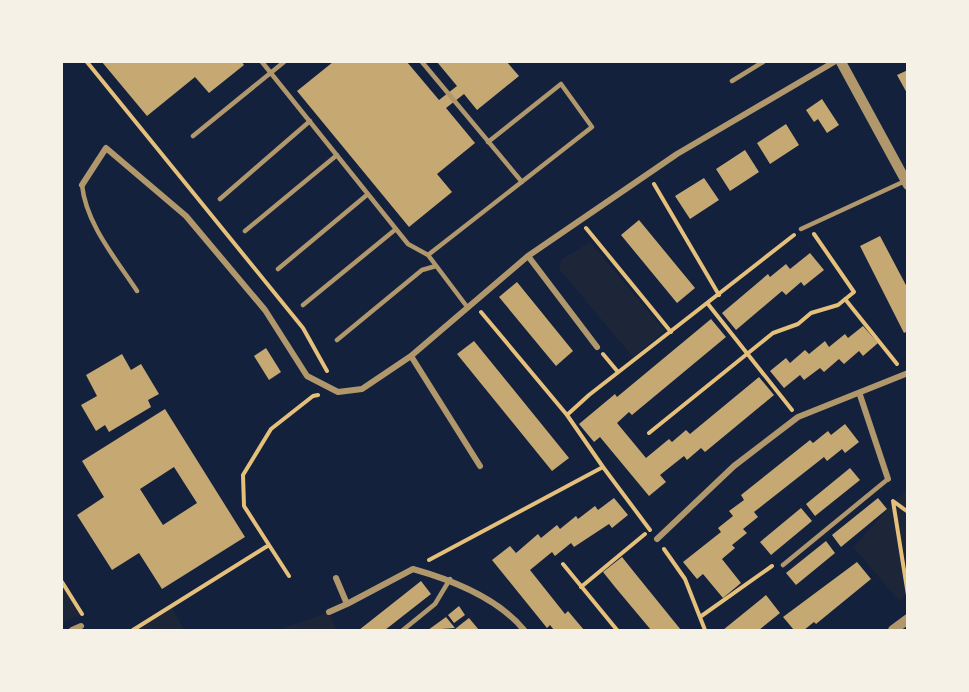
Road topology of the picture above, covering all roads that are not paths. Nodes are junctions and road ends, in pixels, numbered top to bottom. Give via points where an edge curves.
1 (262, 62) edge
2 (284, 62) edge
3 (422, 62) edge
4 (763, 62) edge
5 (834, 62) edge
6 (842, 62) edge
7 (271, 72) junction
8 (732, 81) dead end
9 (310, 121) junction
10 (193, 136) dead end
11 (488, 142) junction
12 (337, 155) junction
13 (522, 182) junction
14 (906, 183) edge
15 (82, 185) joint
16 (368, 194) junction
17 (220, 198) dead end
18 (396, 229) junction
19 (801, 230) road end
20 (245, 231) dead end
21 (428, 255) junction
22 (528, 256) junction
23 (436, 266) junction
24 (278, 269) dead end
25 (137, 291) dead end
26 (303, 305) dead end
27 (468, 308) junction
28 (337, 340) dead end
29 (597, 348) road end
30 (411, 356) junction
31 (906, 374) edge
32 (860, 395) junction
33 (480, 466) dead end
34 (888, 479) joint
35 (657, 539) road end
36 (783, 565) road end
37 (336, 578) dead end
38 (450, 579) junction
39 (347, 604) junction
40 (329, 612) dead end
41 (908, 619) edge
42 (81, 626) road end
43 (72, 630) edge
44 (404, 630) edge
45 (524, 630) edge
46 (893, 630) edge

1 - 7 lane
2 - 7 lane
3 - 11 lane
4 - 8 lane
5 - 22 street via 697,142
6 - 14 street
7 - 9 lane
7 - 10 lane
9 - 12 lane
9 - 17 lane
11 - 13 lane
11 - 13 lane via 561,84 592,127
12 - 16 lane
12 - 20 lane
13 - 21 lane
14 - 19 lane
15 - 25 lane via 94,224
15 - 30 street via 106,148 186,216 265,310 307,376 338,392 362,389
16 - 18 lane
16 - 24 lane
18 - 21 lane via 408,244
18 - 26 lane
21 - 23 lane
22 - 27 street
22 - 29 street
23 - 27 lane
23 - 28 lane via 422,270
27 - 30 street
30 - 33 street
31 - 32 street
32 - 34 street
32 - 35 street via 798,417 734,466
34 - 36 lane
37 - 39 street
38 - 39 street via 413,569
38 - 44 lane via 435,604
38 - 45 street via 470,588
39 - 40 street
41 - 46 street
42 - 43 street

